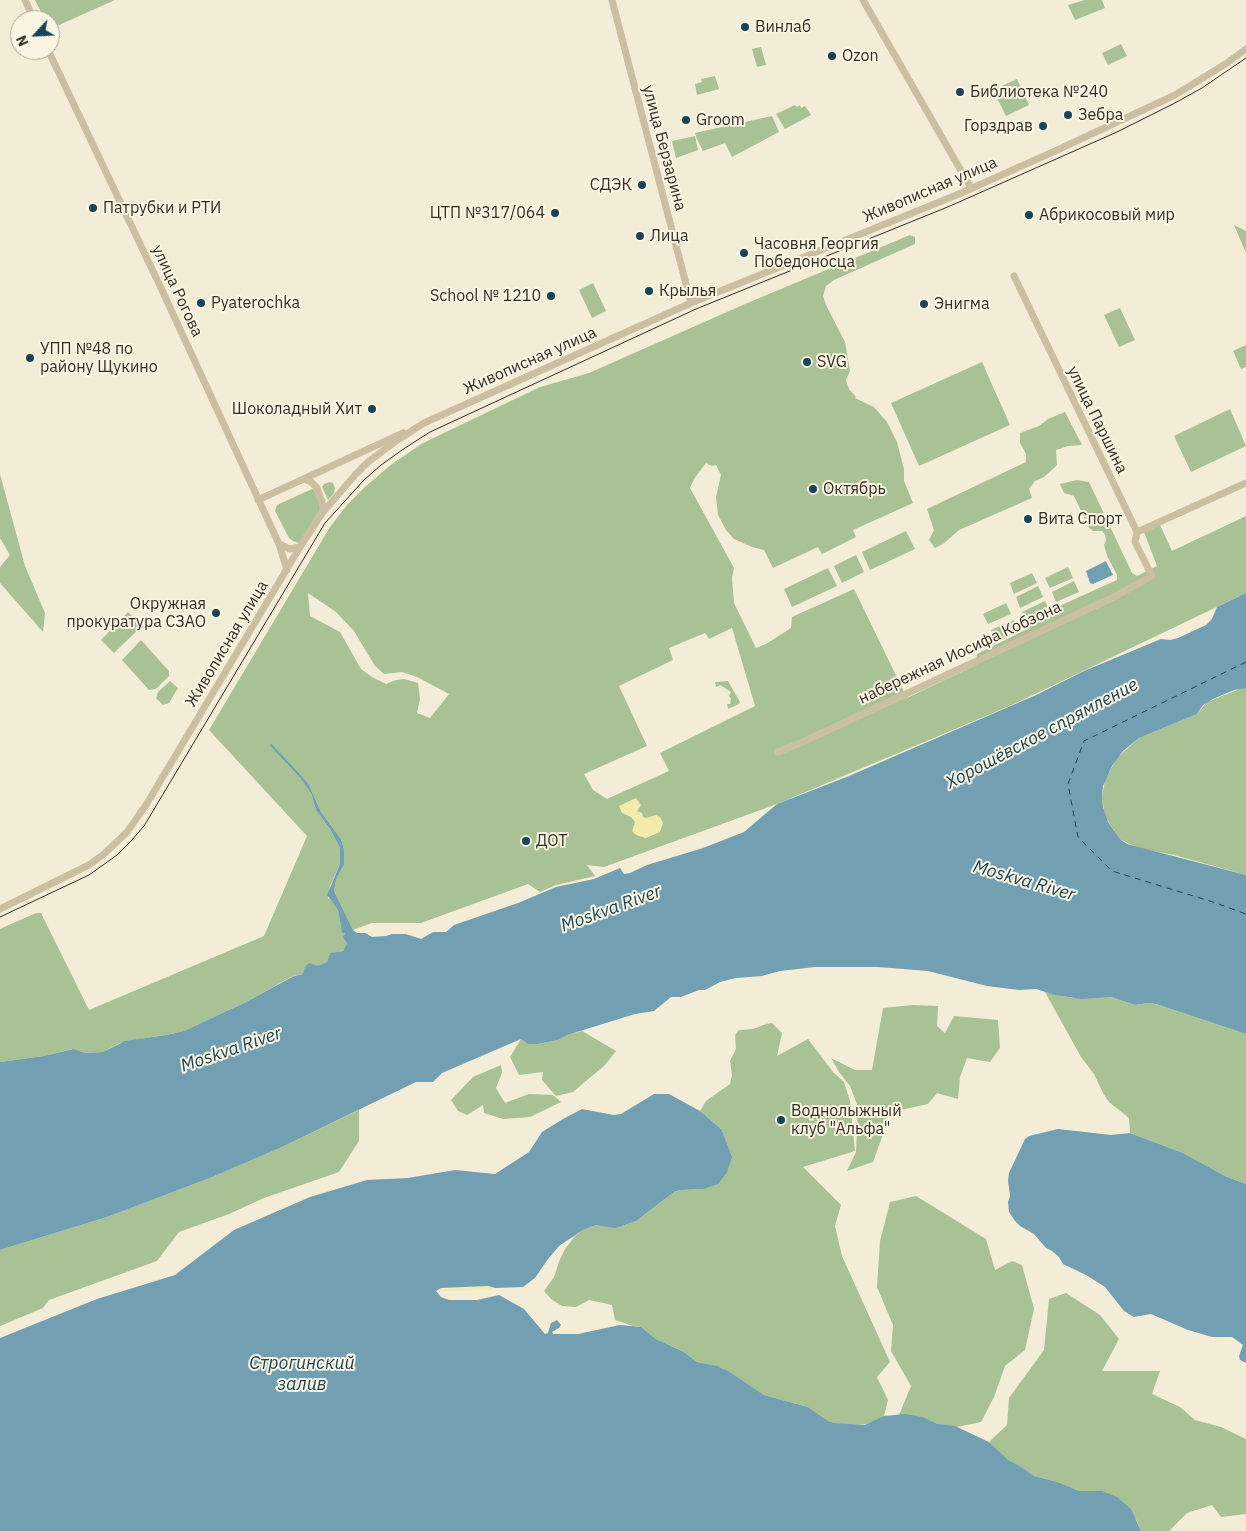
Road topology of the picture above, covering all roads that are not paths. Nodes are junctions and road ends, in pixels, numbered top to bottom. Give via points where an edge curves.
1 (612, 0) edge
2 (863, 0) edge
3 (1246, 49) edge
4 (53, 60) edge
5 (971, 188) junction
6 (1014, 276) dead end
7 (691, 303) junction
8 (424, 423) junction
9 (304, 479) junction
10 (1246, 483) edge
11 (258, 500) junction
12 (323, 512) junction
13 (1137, 532) junction
14 (279, 544) junction
15 (300, 547) junction
16 (287, 570) junction
17 (1152, 576) joint
18 (778, 752) dead end
19 (0, 909) edge

1 - 7 street, улица Берзарина
2 - 5 street
3 - 5 street, Живописная улица via 1175,95
4 - 11 street, улица Рогова
5 - 7 street, Живописная улица
6 - 13 street, улица Паршина
7 - 8 street, Живописная улица
8 - 9 street
8 - 12 street, Живописная улица via 368,462
9 - 11 street
9 - 12 street via 317,488
10 - 13 street
11 - 14 street, улица Рогова
12 - 15 street, Живописная улица
13 - 17 street, улица Паршина via 1135,542
14 - 15 street via 289,549
14 - 16 street, улица Рогова
15 - 16 street, Живописная улица
16 - 19 street, Живописная улица via 128,832 89,865
17 - 18 street, набережная Иосифа Кобзона via 1105,601

